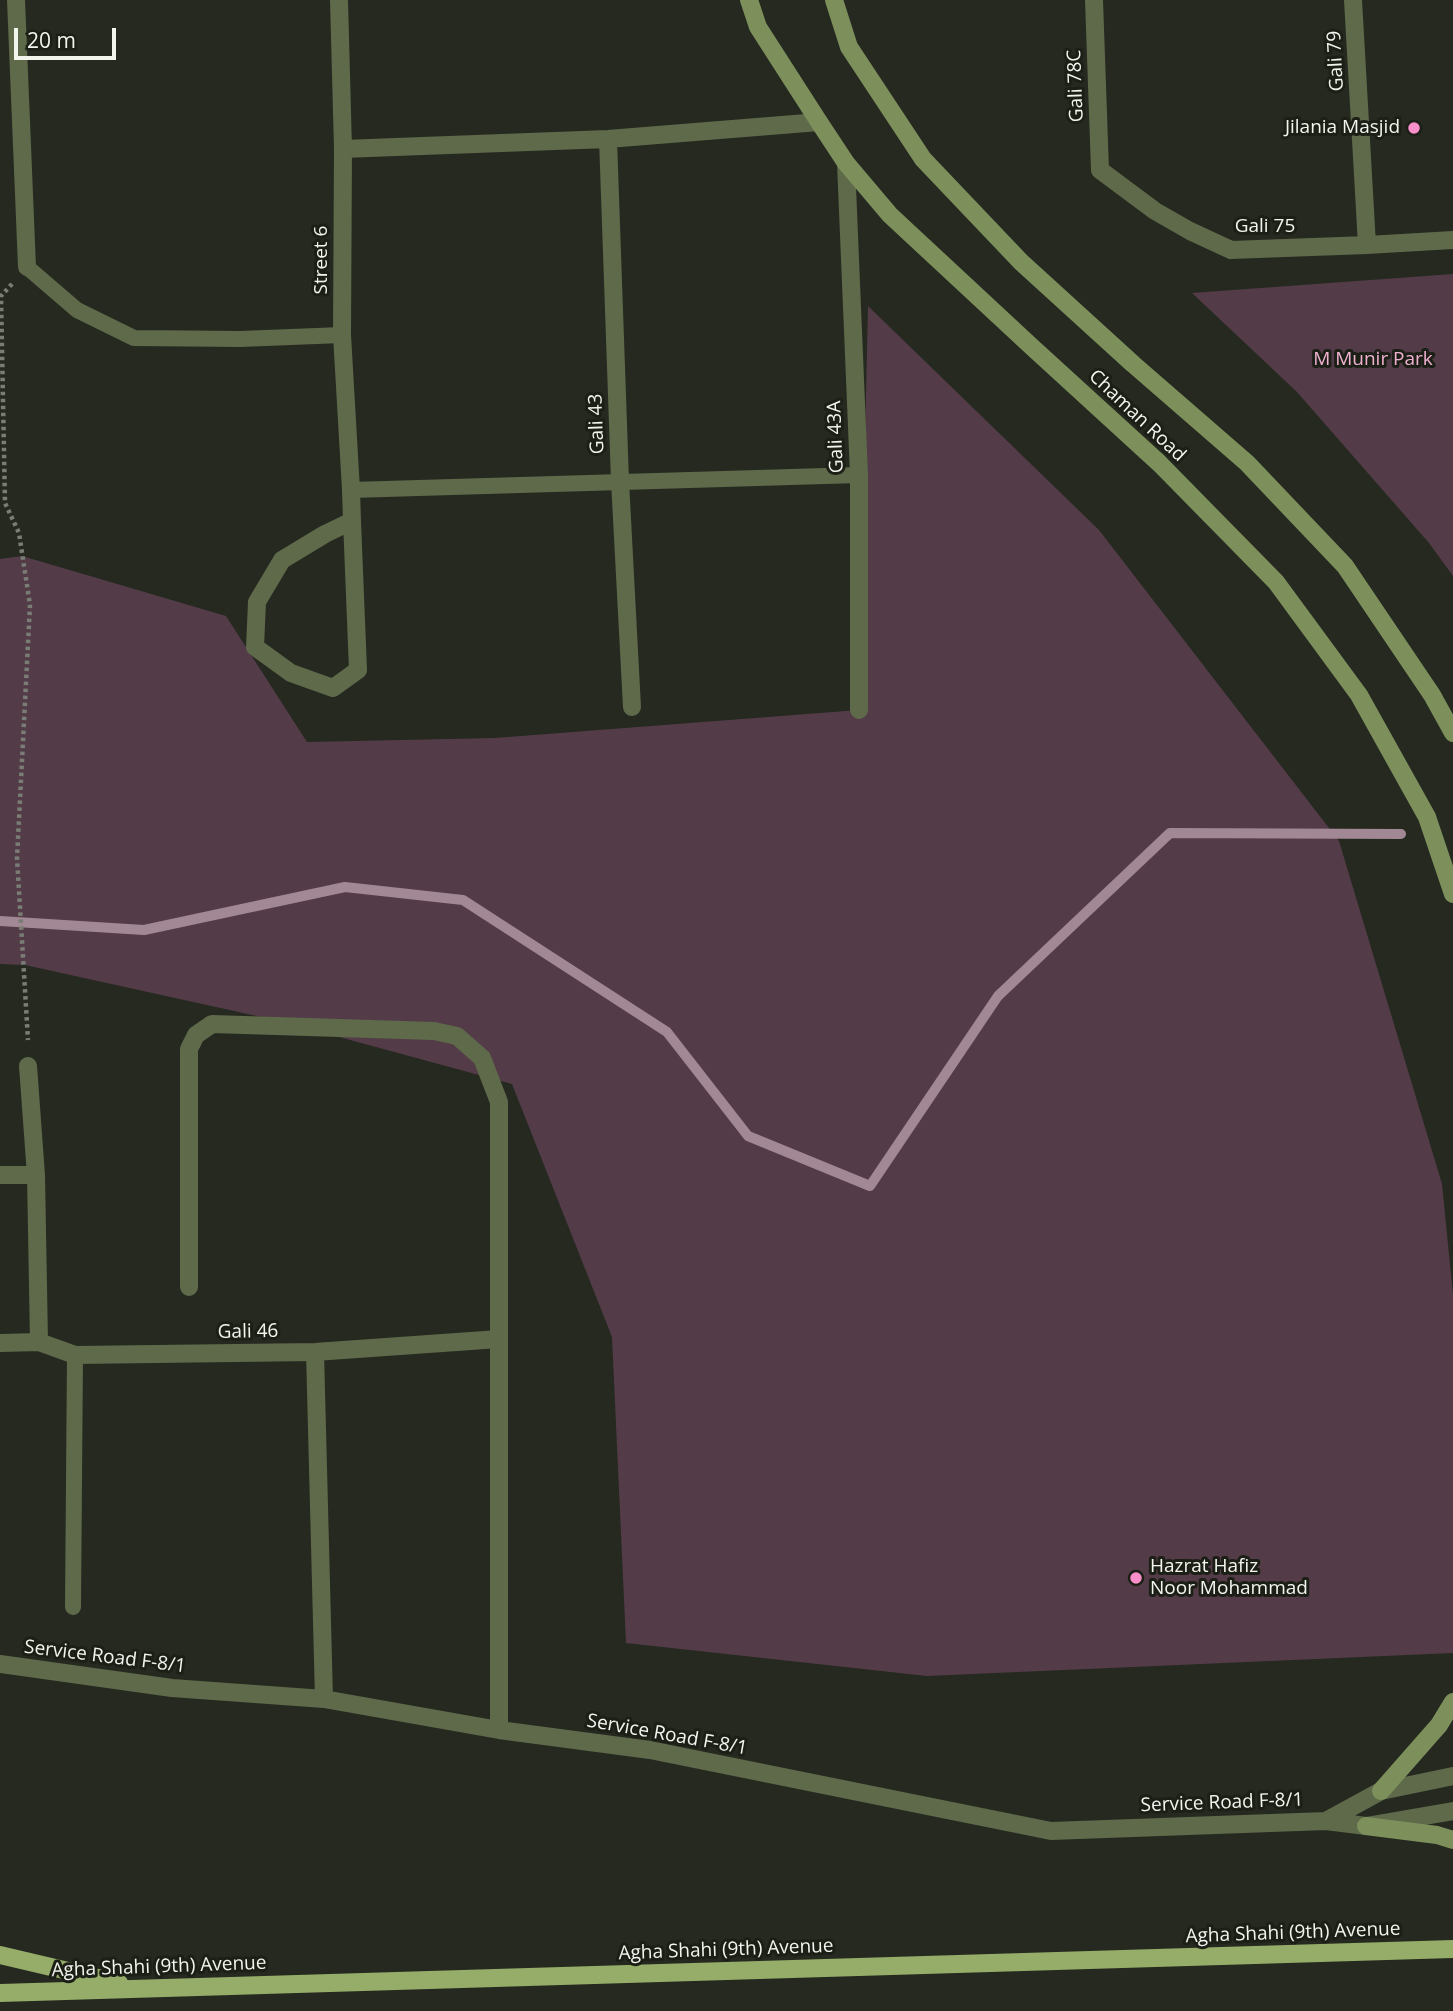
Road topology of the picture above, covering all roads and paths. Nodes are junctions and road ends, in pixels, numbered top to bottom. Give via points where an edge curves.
1 (16, 0) edge
2 (338, 0) edge
3 (750, 0) edge
4 (834, 0) edge
5 (1094, 0) edge
6 (1353, 0) edge
7 (819, 122) junction
8 (608, 139) junction
9 (343, 149) junction
10 (846, 163) junction
11 (1100, 170) joint
12 (1453, 240) edge
13 (1367, 245) junction
14 (27, 267) junction
15 (342, 335) junction
16 (859, 475) junction
17 (620, 481) junction
18 (351, 490) junction
19 (352, 521) junction
20 (632, 707) dead end
21 (859, 710) dead end
22 (1453, 733) edge
23 (1453, 894) edge
24 (27, 1015) dead end
25 (28, 1066) dead end
26 (0, 1175) edge
27 (36, 1175) junction
28 (189, 1287) dead end
29 (499, 1339) junction
30 (39, 1342) junction
31 (0, 1343) edge
32 (315, 1352) junction
33 (75, 1355) junction
34 (74, 1607) dead end
35 (0, 1664) edge
36 (324, 1699) junction
37 (1453, 1702) edge
38 (499, 1731) junction
39 (1453, 1776) edge
40 (1381, 1791) junction
41 (1453, 1811) edge
42 (1326, 1821) junction
43 (1366, 1826) junction
44 (1453, 1840) edge
45 (1453, 1949) edge
46 (0, 1955) edge
47 (144, 1989) junction
48 (0, 1993) edge

1 - 14 street
2 - 9 street, Street 6
3 - 7 street, Chaman Road via 758,27
4 - 22 street, Chaman Road via 849,47 923,159 1021,262 1247,463 1345,566
5 - 11 street, Gali 78C
6 - 13 street, Gali 79
7 - 8 street
7 - 10 street, Chaman Road
8 - 9 street
8 - 17 street, Gali 43
9 - 15 street, Street 6
10 - 16 street, Gali 43A
10 - 23 street, Chaman Road via 890,215 1159,463 1276,582 1359,695 1427,817
11 - 13 street, Gali 75 via 1156,211 1231,250
12 - 13 street, Gali 75
14 - 15 lane via 77,310 134,338
14 - 24 path via 1,296 5,503 19,533 30,605 17,858
15 - 18 street, Street 6
16 - 17 lane
16 - 21 street, Gali 43A
17 - 18 lane
17 - 20 street, Gali 43
18 - 19 street, Street 6
19 - 19 street, Street 6 via 282,560 257,602 255,647 291,673 333,688 358,670
25 - 27 street
26 - 27 street
27 - 30 street
28 - 29 street via 189,1049 196,1035 212,1024 433,1031 457,1036 482,1058 499,1102
29 - 32 street, Gali 46
29 - 38 street
30 - 31 street, Gali 46
30 - 33 street, Gali 46
32 - 33 street, Gali 46
32 - 36 street
33 - 34 lane
35 - 36 street, Service Road F-8/1 via 172,1688
36 - 38 street, Service Road F-8/1
37 - 40 street via 1439,1725
38 - 42 street, Service Road F-8/1 via 650,1750 1051,1831
39 - 40 street, Service Road F-8/1
40 - 42 street, Service Road F-8/1
41 - 43 street, Service Road F-8/1
42 - 43 street, Service Road F-8/1
43 - 44 street
45 - 47 main road, Agha Shahi (9th) Avenue
46 - 47 main road
47 - 48 main road, Agha Shahi (9th) Avenue

